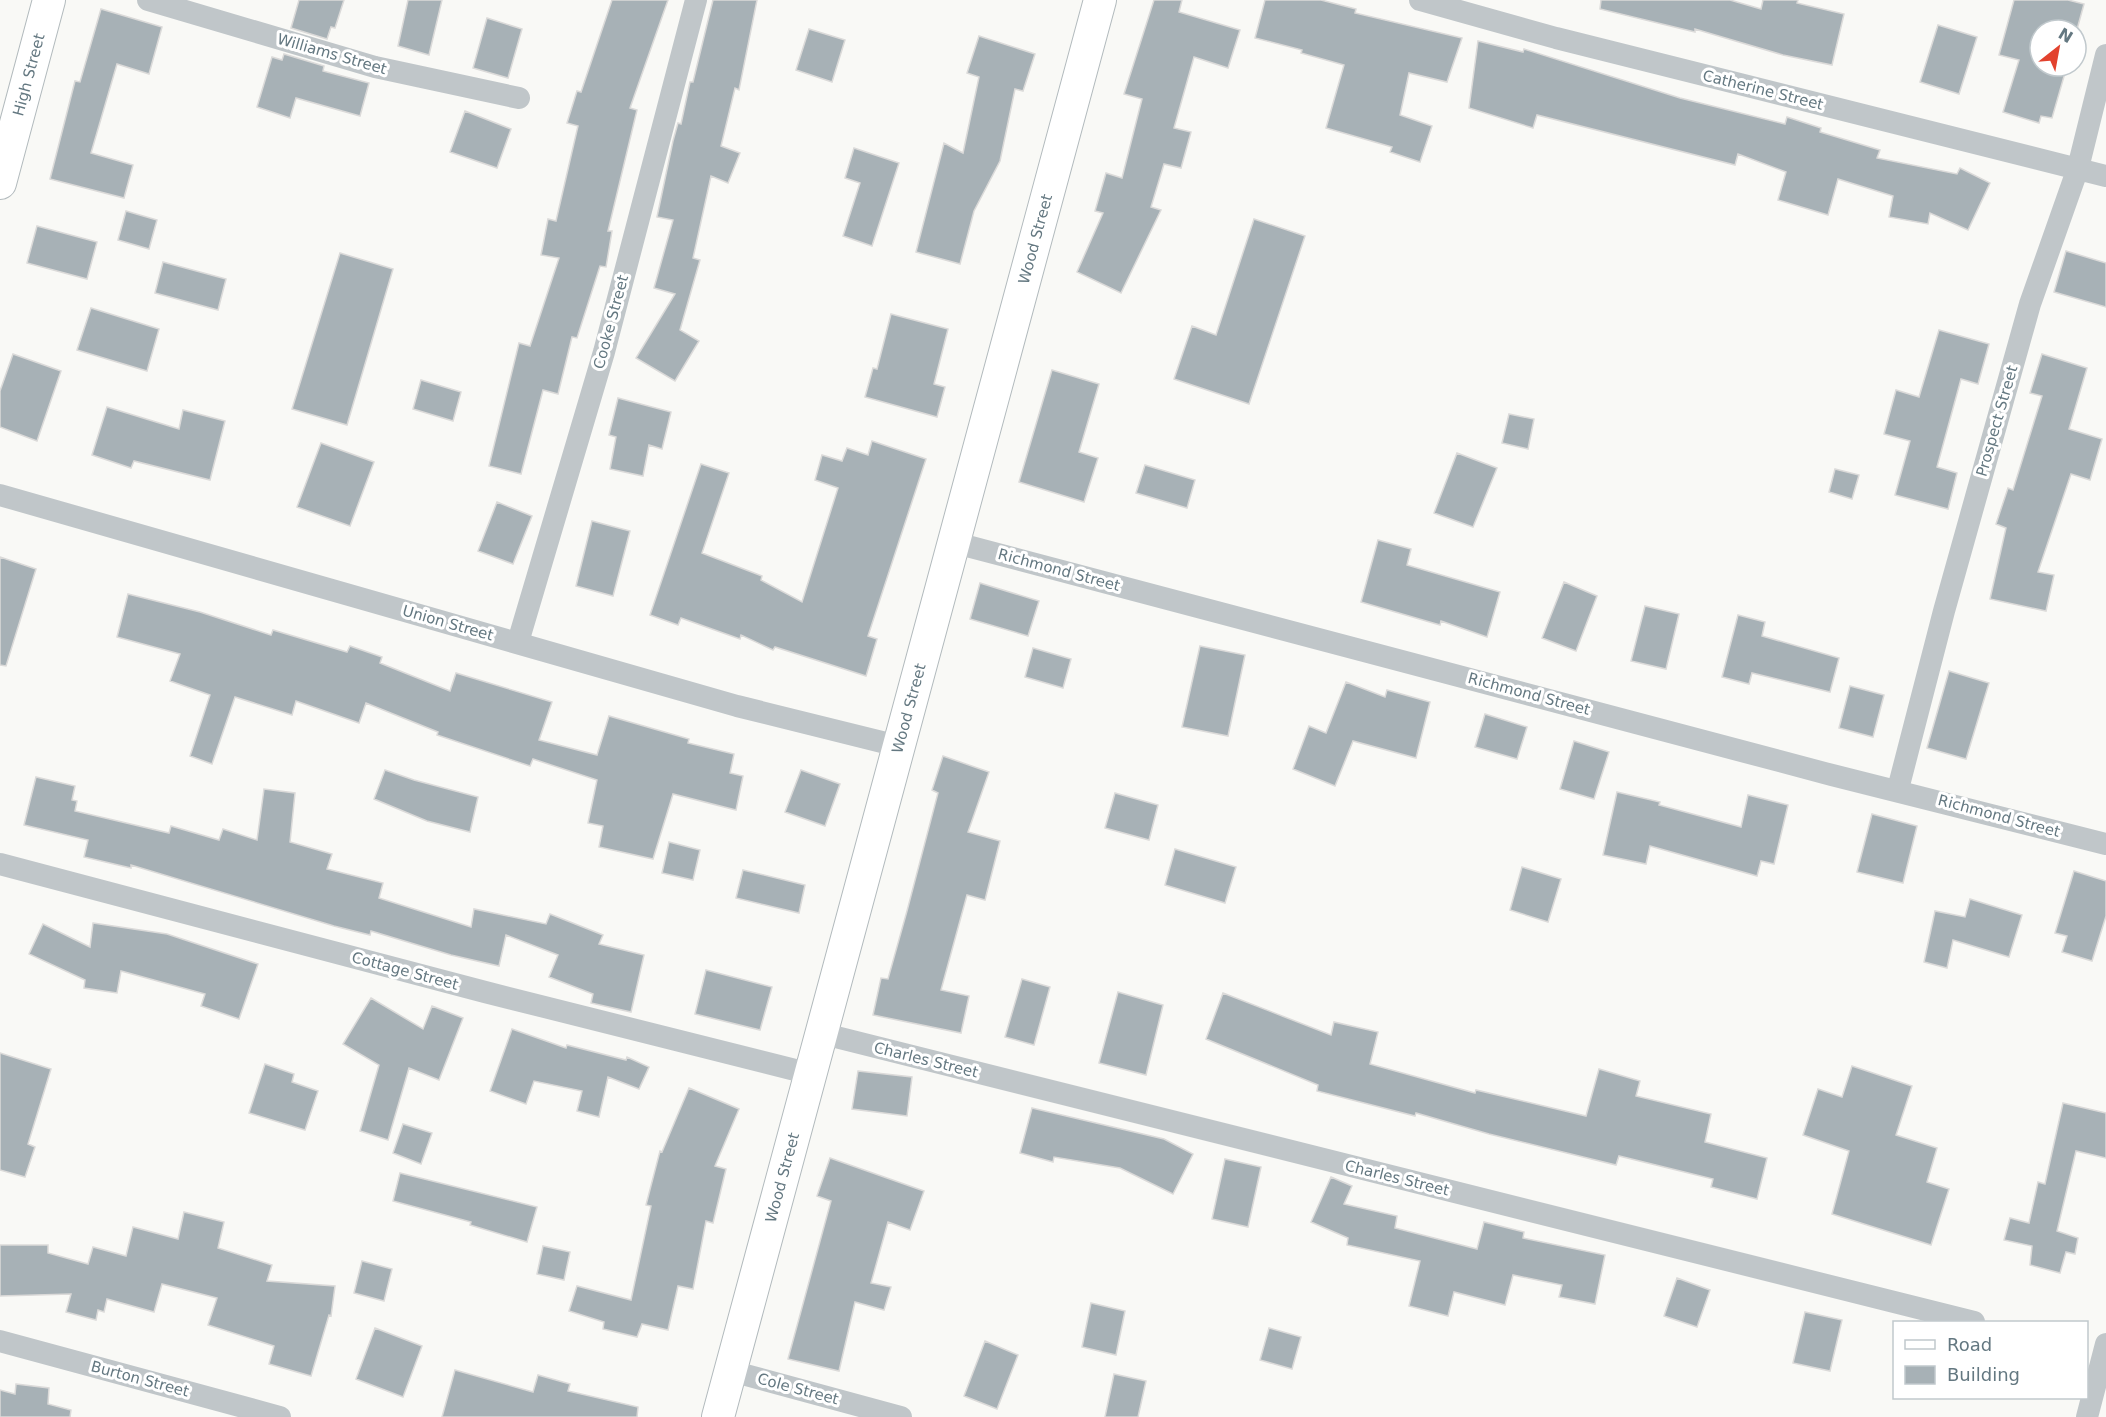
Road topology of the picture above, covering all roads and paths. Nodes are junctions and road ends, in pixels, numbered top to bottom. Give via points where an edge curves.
1 (49, 0) edge
2 (148, 0) edge
3 (696, 0) edge
4 (1100, 0) edge
5 (1420, 0) edge
6 (2106, 56) edge
7 (519, 98) dead end
8 (2078, 168) junction
9 (2106, 176) edge
10 (0, 183) edge
11 (0, 495) edge
12 (952, 542) junction
13 (518, 642) junction
14 (898, 746) junction
15 (1898, 789) junction
16 (2106, 844) edge
17 (0, 864) edge
18 (820, 1033) junction
19 (811, 1074) junction
20 (1966, 1321) edge
21 (0, 1341) edge
22 (2100, 1351) edge
23 (731, 1371) junction
24 (213, 1409) edge
25 (279, 1417) edge
26 (718, 1417) edge
27 (900, 1417) edge
28 (2087, 1417) edge

1 - 10 main road, High Street
2 - 7 street, Williams Street via 375,67
3 - 13 street, Cooke Street via 604,352
4 - 12 main road, Wood Street
5 - 8 street, Catherine Street via 1556,38
6 - 8 street, Prospect Street
8 - 9 street, Catherine Street
8 - 15 street, Prospect Street via 2027,315
11 - 13 street, Union Street
12 - 14 main road, Wood Street
12 - 15 street, Richmond Street via 1832,775
13 - 14 street, Union Street via 736,706
14 - 18 main road, Wood Street
15 - 16 street, Richmond Street
17 - 19 street, Cottage Street
18 - 19 main road, Wood Street
18 - 20 street, Charles Street
19 - 23 main road, Wood Street
21 - 24 street, Burton Street
22 - 28 street
23 - 26 main road, Wood Street
23 - 27 street, Cole Street
24 - 25 street, Burton Street

